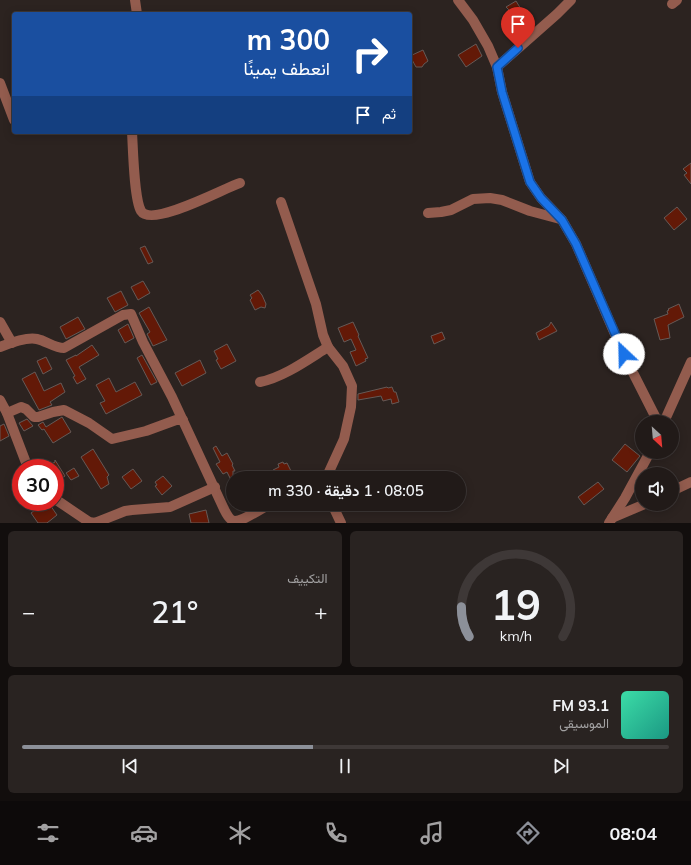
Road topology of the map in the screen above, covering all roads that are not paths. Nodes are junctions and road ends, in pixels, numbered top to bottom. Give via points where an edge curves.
1 (135, 0) edge
2 (458, 0) edge
3 (571, 0) edge
4 (137, 12) edge
5 (497, 67) junction
6 (0, 83) edge
7 (12, 115) edge
8 (132, 134) edge
9 (240, 183) dead end
10 (280, 202) dead end
11 (428, 213) dead end
12 (562, 220) junction
13 (0, 322) edge
14 (12, 343) junction
15 (0, 346) edge
16 (328, 347) junction
17 (691, 362) edge
18 (260, 382) dead end
19 (0, 400) edge
20 (7, 414) junction
21 (654, 415) edge
22 (667, 415) edge
23 (183, 420) junction
24 (24, 459) edge
25 (646, 459) edge
26 (329, 471) edge
27 (691, 482) edge
28 (214, 487) junction
29 (679, 488) edge
30 (64, 504) edge
31 (635, 510) edge
32 (258, 511) edge
33 (335, 511) edge
34 (613, 521) edge
35 (341, 523) edge

1 - 4 street
2 - 5 street via 488,46
3 - 5 street
5 - 12 street via 502,92 530,182
6 - 7 street
8 - 9 street via 139,207 147,216 178,210
10 - 16 street via 316,304
11 - 12 street via 451,210 473,199 490,198
12 - 21 street via 576,244 624,354
13 - 14 street
14 - 15 street
14 - 23 street via 38,339 64,348 123,315 130,314
16 - 18 street via 271,380
16 - 26 street via 352,386 351,407 344,439
17 - 22 street
19 - 20 street
20 - 23 street via 21,407 34,417 64,410 112,439
20 - 24 street
23 - 28 street
25 - 34 street
27 - 29 street
28 - 30 street via 170,507 125,511 95,522 89,522
28 - 32 street via 230,519 242,520
31 - 34 street
33 - 35 street

